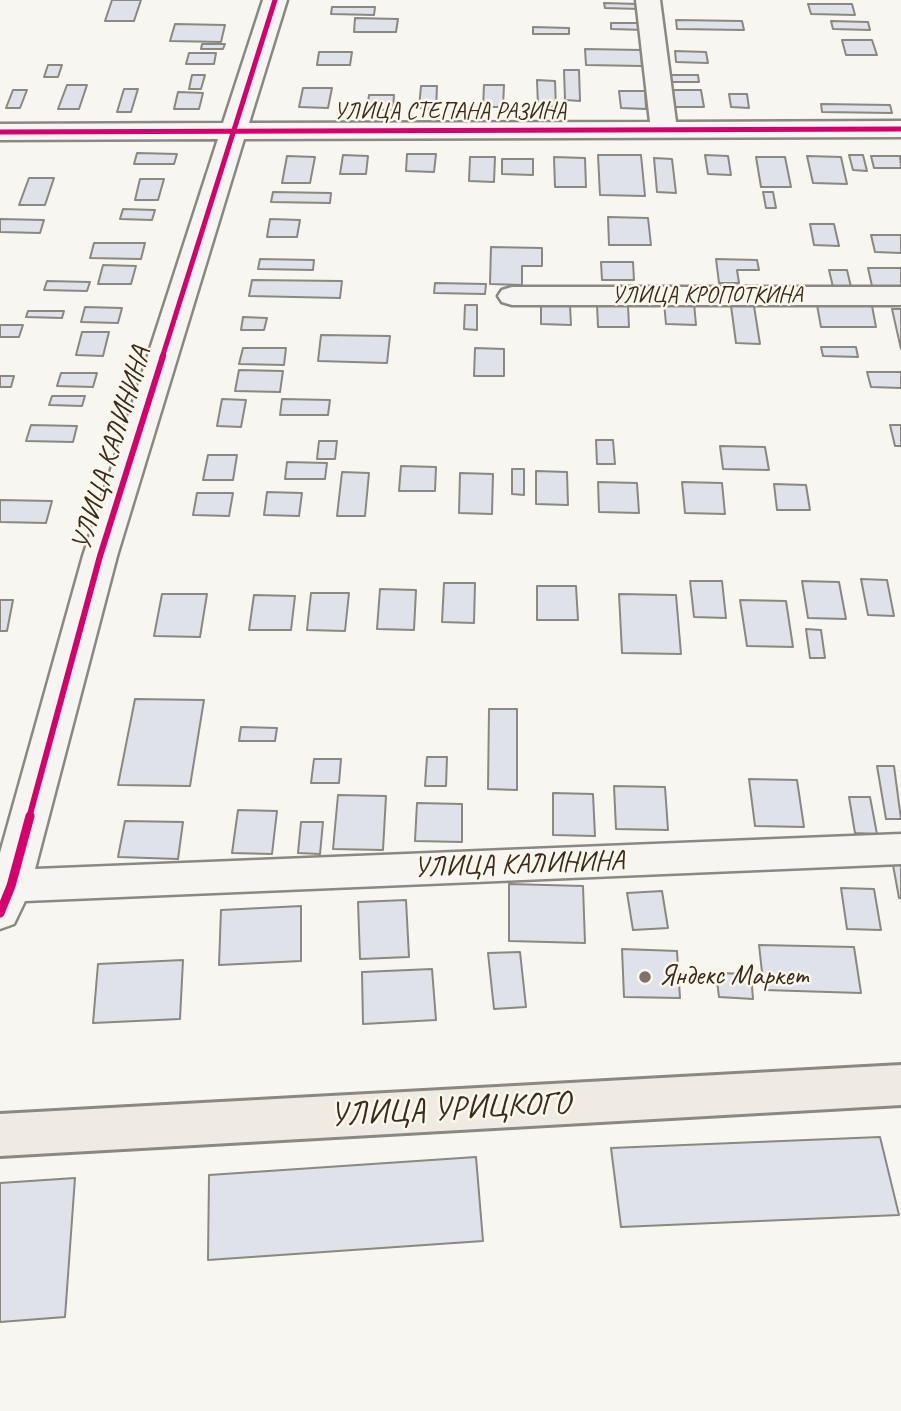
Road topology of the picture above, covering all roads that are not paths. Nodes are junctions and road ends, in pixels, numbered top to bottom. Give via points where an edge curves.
1 (275, 0) edge
2 (648, 0) edge
3 (901, 129) edge
4 (664, 130) junction
5 (0, 132) edge
6 (234, 132) junction
7 (512, 296) dead end
8 (901, 296) edge
9 (901, 849) edge
10 (5, 900) edge
11 (901, 1085) edge
12 (0, 1135) edge

1 - 6 street, УЛИЦА КАЛИНИНА
2 - 4 street
3 - 4 street, УЛИЦА СТЕПАНА РАЗИНА
4 - 6 street, УЛИЦА СТЕПАНА РАЗИНА
5 - 6 street, УЛИЦА СТЕПАНА РАЗИНА
6 - 10 street, УЛИЦА КАЛИНИНА via 100,556
7 - 8 street, УЛИЦА КРОПОТКИНА
9 - 10 street, УЛИЦА КАЛИНИНА
11 - 12 main road, УЛИЦА УРИЦКОГО

